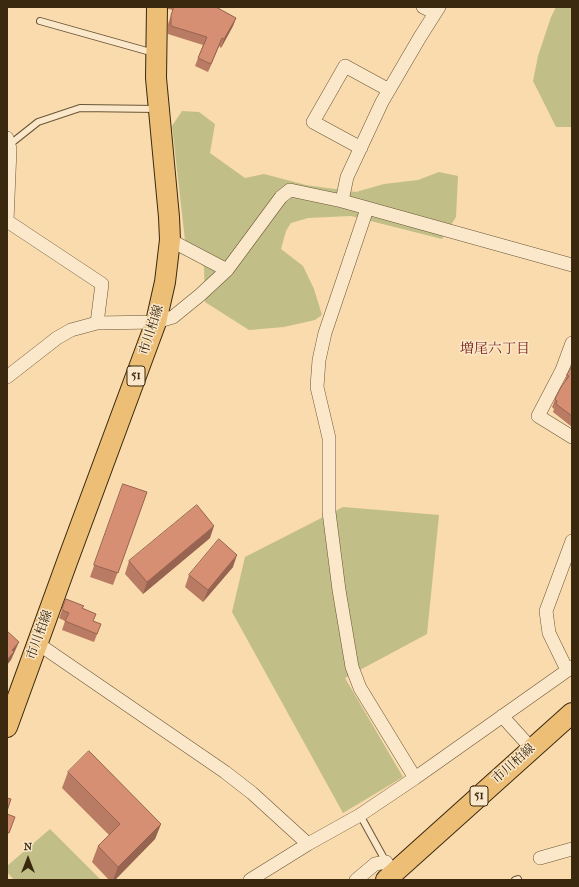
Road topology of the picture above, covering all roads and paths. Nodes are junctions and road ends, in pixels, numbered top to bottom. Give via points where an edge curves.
1 (157, 7) edge
2 (423, 7) edge
3 (437, 10) edge
4 (40, 21) dead end
5 (156, 53) junction
6 (389, 90) junction
7 (159, 109) junction
8 (8, 142) edge
9 (361, 148) junction
10 (342, 201) junction
11 (367, 209) junction
12 (7, 221) edge
13 (170, 240) junction
14 (572, 265) edge
15 (227, 270) junction
16 (156, 322) junction
17 (97, 323) junction
18 (572, 342) edge
19 (7, 377) edge
20 (572, 437) edge
21 (572, 541) edge
22 (37, 643) junction
23 (570, 669) edge
24 (12, 697) edge
25 (572, 713) edge
26 (502, 716) junction
27 (7, 727) edge
28 (531, 748) junction
29 (416, 778) junction
30 (360, 815) junction
31 (308, 844) junction
32 (572, 849) edge
33 (540, 858) dead end
34 (390, 874) edge
35 (250, 880) edge
36 (356, 880) edge

1 - 5 main road, 市川柏線 / 51
2 - 3 street
3 - 6 street
4 - 5 lane
5 - 7 main road, 市川柏線 / 51
6 - 9 street
6 - 9 street via 345,66 313,122
7 - 8 lane via 80,108 38,122
7 - 13 main road, 市川柏線 / 51
8 - 12 street via 10,149
9 - 10 street via 347,177
10 - 11 street
10 - 15 street via 290,190 281,196
11 - 14 street
11 - 29 street via 325,333 317,387 329,438 329,512 352,667 360,688
12 - 17 street via 102,284
13 - 15 street
13 - 16 main road, 市川柏線 / 51 via 165,282
15 - 16 street via 173,317
16 - 17 street
16 - 22 main road, 市川柏線 / 51
17 - 19 street via 71,330 57,338
18 - 20 street via 562,370 538,416
21 - 23 street via 546,611 548,633
22 - 24 main road, 市川柏線 / 51
22 - 31 street via 225,772
23 - 26 street
24 - 27 main road, 市川柏線 / 51
25 - 28 main road, 市川柏線 / 51
26 - 28 street
26 - 29 street
28 - 34 main road, 市川柏線 / 51
29 - 30 street
30 - 31 street
30 - 34 lane
31 - 35 street
32 - 33 street
34 - 36 street via 375,864

